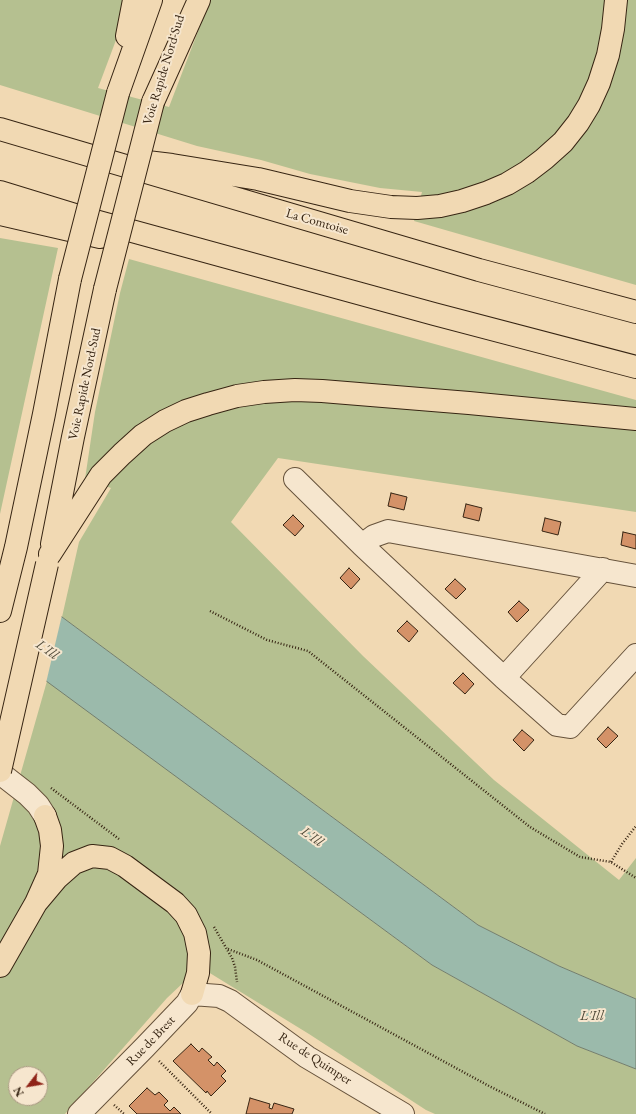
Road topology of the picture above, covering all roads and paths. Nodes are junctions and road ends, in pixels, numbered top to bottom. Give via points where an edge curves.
1 (134, 0) edge
2 (151, 0) edge
3 (185, 0) edge
4 (199, 0) edge
5 (616, 0) edge
6 (118, 93) junction
7 (153, 102) junction
8 (0, 124) edge
9 (0, 129) edge
10 (31, 138) junction
11 (91, 156) junction
12 (0, 192) edge
13 (0, 214) edge
14 (636, 312) edge
15 (434, 314) junction
16 (636, 367) edge
17 (636, 419) edge
18 (294, 479) dead end
19 (362, 545) junction
20 (49, 559) junction
21 (603, 569) junction
22 (636, 576) edge
23 (0, 611) edge
24 (210, 611) dead end
25 (636, 655) edge
26 (504, 678) junction
27 (0, 772) edge
28 (45, 816) joint
29 (636, 826) edge
30 (611, 862) junction
31 (636, 878) edge
32 (36, 903) junction
33 (0, 966) edge
34 (192, 994) junction
35 (230, 1001) junction
36 (145, 1048) junction
37 (79, 1114) edge
38 (212, 1114) edge
39 (403, 1114) edge
40 (545, 1114) edge

1 - 6 highway
2 - 6 highway
3 - 7 highway, Voie Rapide Nord-Sud
4 - 7 highway
5 - 11 highway via 608,55 599,83 578,123 563,142 527,172 507,184 462,201 417,208 391,207 172,164
6 - 23 highway, bridge via 70,279 16,547
7 - 20 highway, Voie Rapide Nord-Sud, bridge via 106,289
8 - 10 highway
9 - 10 highway, La Comtoise
10 - 11 highway, La Comtoise
11 - 14 highway, La Comtoise via 479,270
12 - 15 highway via 88,219
13 - 15 highway
15 - 16 highway
17 - 20 highway via 322,391 295,390 237,396 186,411 165,421 122,454 101,475
18 - 19 street
19 - 21 street via 374,536 388,531
19 - 26 street
20 - 27 highway, Voie Rapide Nord-Sud, bridge
21 - 22 street
21 - 26 street
24 - 30 path via 267,640 308,651 530,827 580,857
25 - 26 street via 570,728 557,725
27 - 28 street via 27,794
28 - 32 highway via 52,846 49,874
29 - 30 path
30 - 31 path
32 - 33 highway
32 - 34 highway via 74,863 92,856 110,858 125,866 175,903 186,915 195,933 199,953 198,973
34 - 35 street via 219,996
34 - 36 street, Rue de Brest via 187,1003
35 - 39 street, Rue de Quimper via 307,1057
35 - 40 path via 237,982 235,967 228,949 257,960 488,1086
36 - 37 street, Rue de Brest
36 - 38 path

